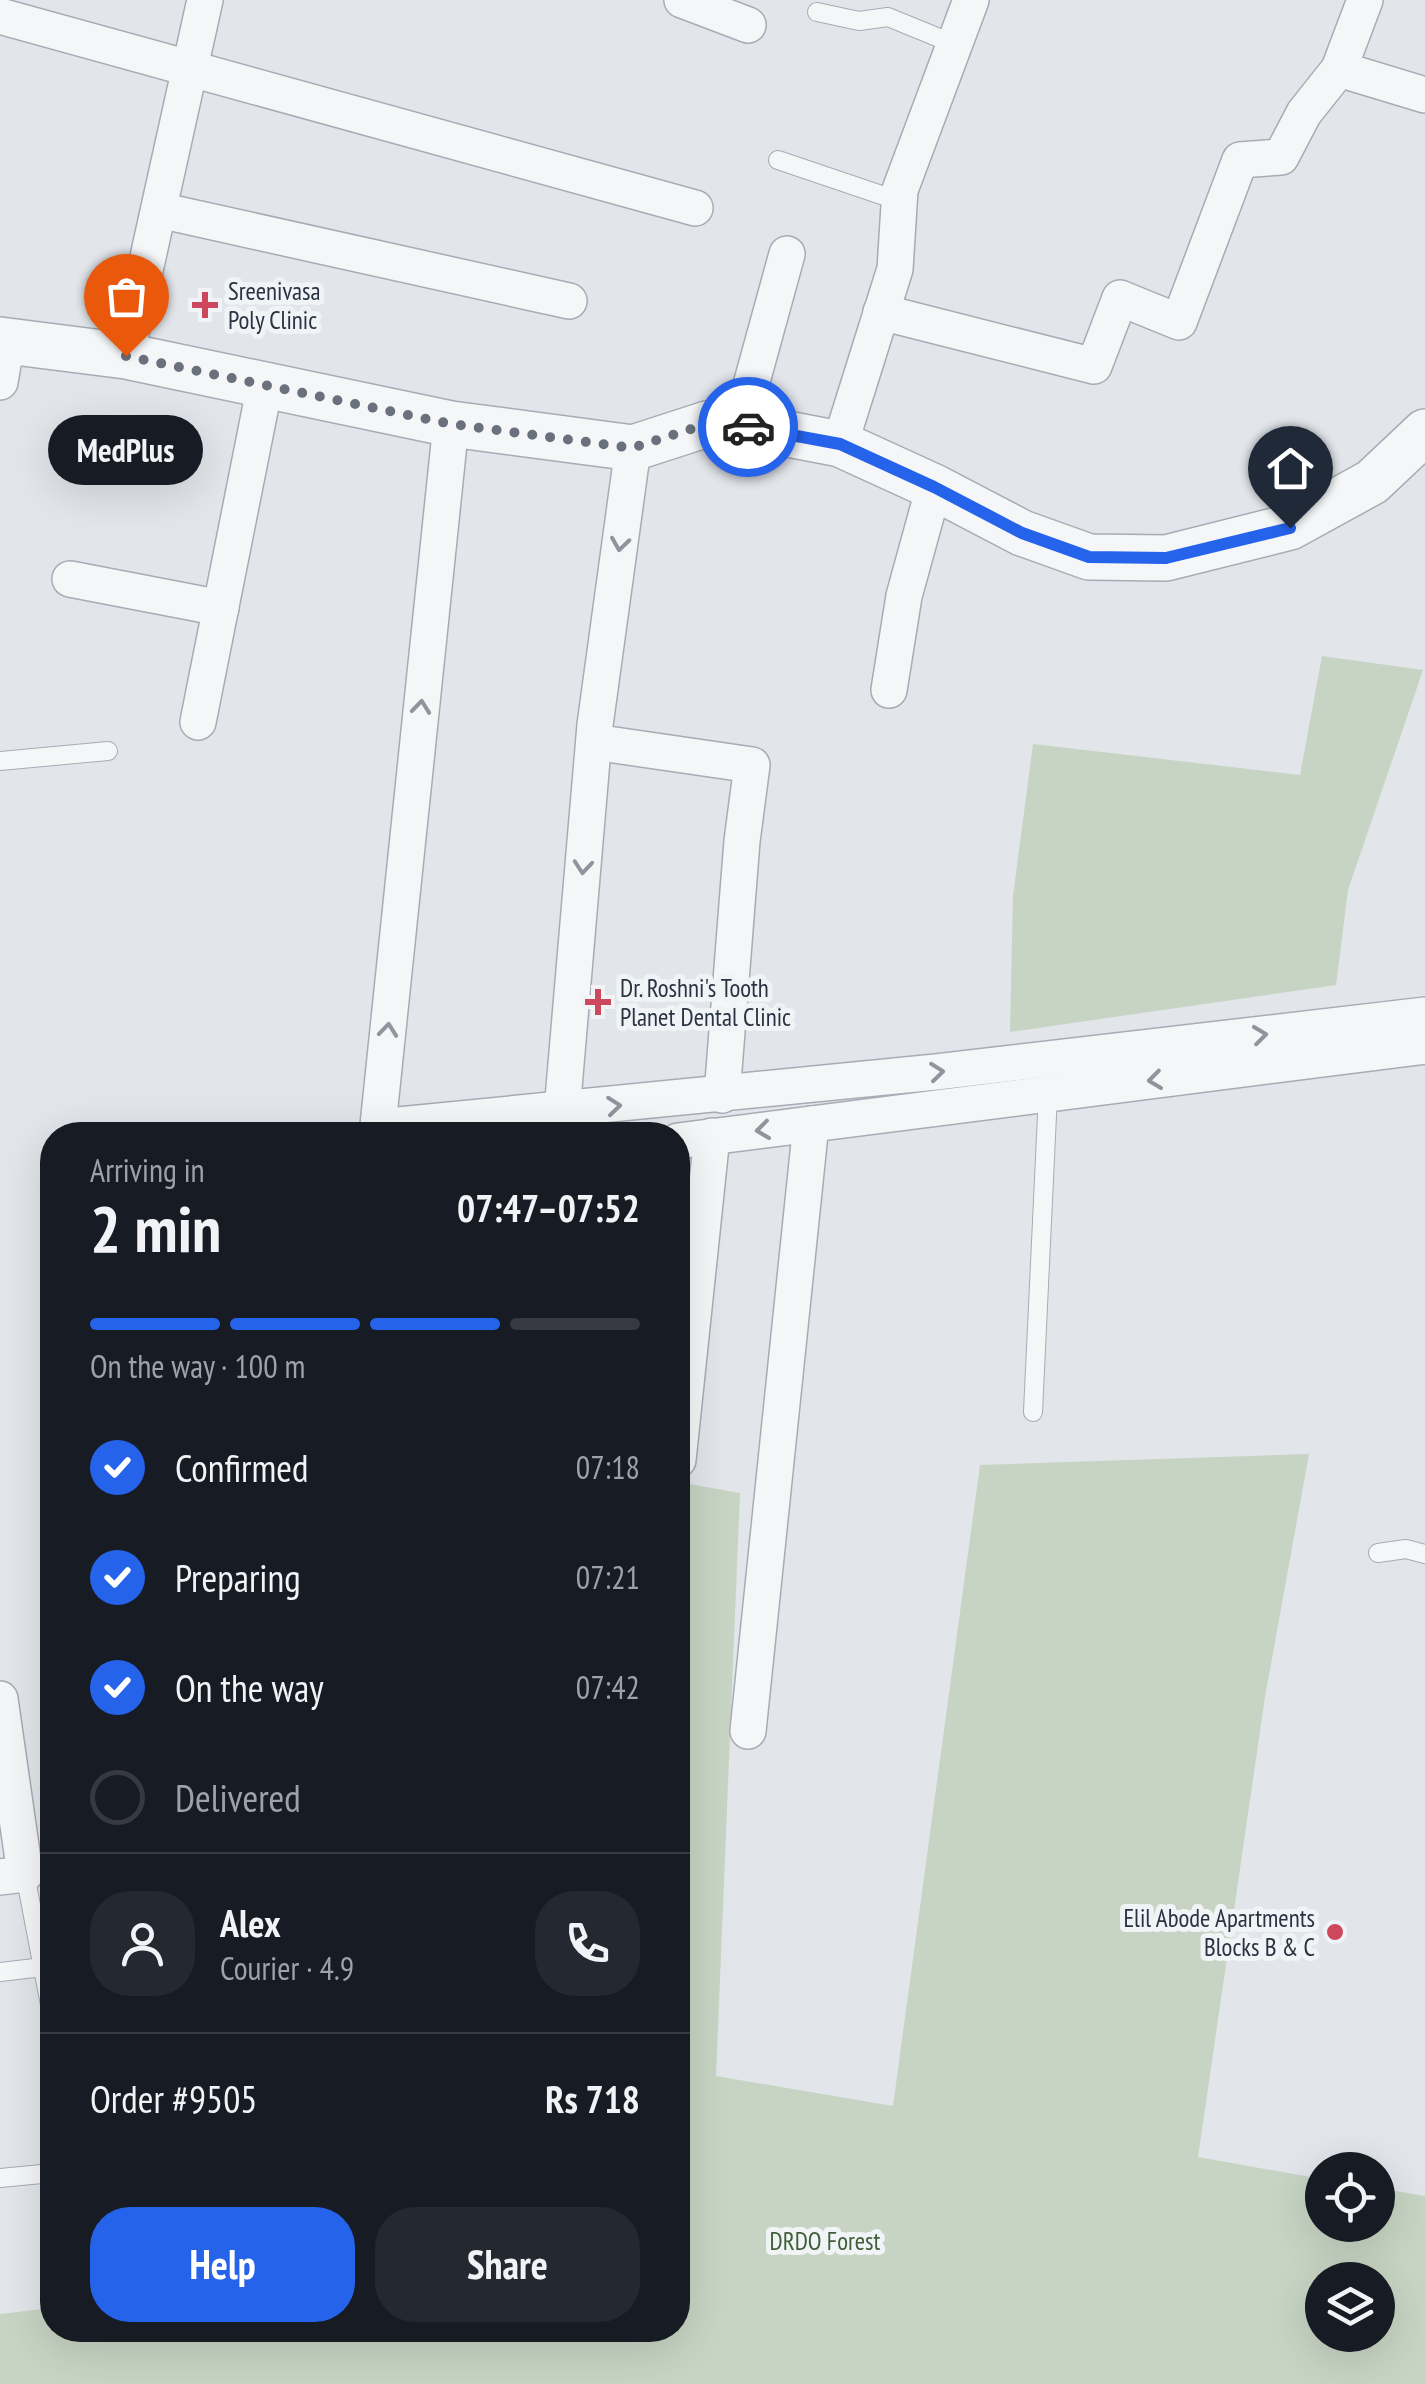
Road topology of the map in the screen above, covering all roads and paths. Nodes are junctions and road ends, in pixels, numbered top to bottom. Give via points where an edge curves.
1 (205, 0) edge
2 (682, 0) edge
3 (971, 0) edge
4 (1365, 0) edge
5 (817, 12) dead end
6 (0, 16) edge
7 (748, 25) dead end
8 (954, 44) junction
9 (190, 66) junction
10 (1339, 69) junction
11 (1425, 95) edge
12 (778, 160) dead end
13 (899, 201) junction
14 (696, 208) dead end
15 (158, 210) junction
16 (788, 254) dead end
17 (568, 301) dead end
18 (881, 312) junction
19 (2, 354) edge
20 (126, 356) junction
21 (265, 385) junction
22 (451, 424) junction
23 (740, 425) junction
24 (1425, 432) edge
25 (840, 444) junction
26 (632, 448) junction
27 (934, 487) junction
28 (70, 580) dead end
29 (221, 608) junction
30 (889, 690) dead end
31 (198, 722) dead end
32 (594, 742) junction
33 (108, 751) dead end
34 (0, 761) edge
35 (1425, 1014) edge
36 (1425, 1046) edge
37 (1045, 1077) junction
38 (722, 1094) junction
39 (562, 1111) junction
40 (378, 1122) edge
41 (460, 1122) edge
42 (811, 1124) junction
43 (694, 1139) edge
44 (690, 1219) edge
45 (1033, 1412) dead end
46 (1378, 1552) dead end
47 (1425, 1554) edge
48 (0, 1700) edge
49 (748, 1732) dead end
50 (12, 1876) edge
51 (40, 1958) edge
52 (40, 1967) edge
53 (0, 1972) edge
54 (40, 2174) edge
55 (0, 2178) edge

1 - 9 street
2 - 7 street
3 - 8 street
4 - 10 street
5 - 8 lane via 859,20 888,17
6 - 9 street
8 - 13 street
9 - 14 street
9 - 15 street
10 - 11 street
10 - 18 street via 1304,112 1281,157 1240,160 1179,322 1120,298 1094,366
12 - 13 lane
13 - 18 street via 895,268
15 - 17 street
15 - 20 street
16 - 23 street
18 - 25 street
19 - 20 street
20 - 21 street
21 - 22 street
21 - 29 street
22 - 26 street
40 -> 22 street
23 - 25 street
23 - 26 street via 707,424
24 - 27 street via 1372,482 1290,528 1166,558 1089,557 1022,533
25 - 27 street
26 -> 32 street
27 - 30 street via 904,596
28 - 29 street
29 - 31 street
32 - 38 street via 752,765
32 -> 39 street
33 - 34 lane
37 -> 35 street
36 -> 37 street
38 -> 37 street
37 - 42 street
37 - 45 lane
39 -> 38 street
39 - 41 street
42 -> 43 street
42 - 49 street
43 - 44 street
46 - 47 lane
48 - 50 street
50 - 51 lane
52 - 53 lane
54 - 55 lane

